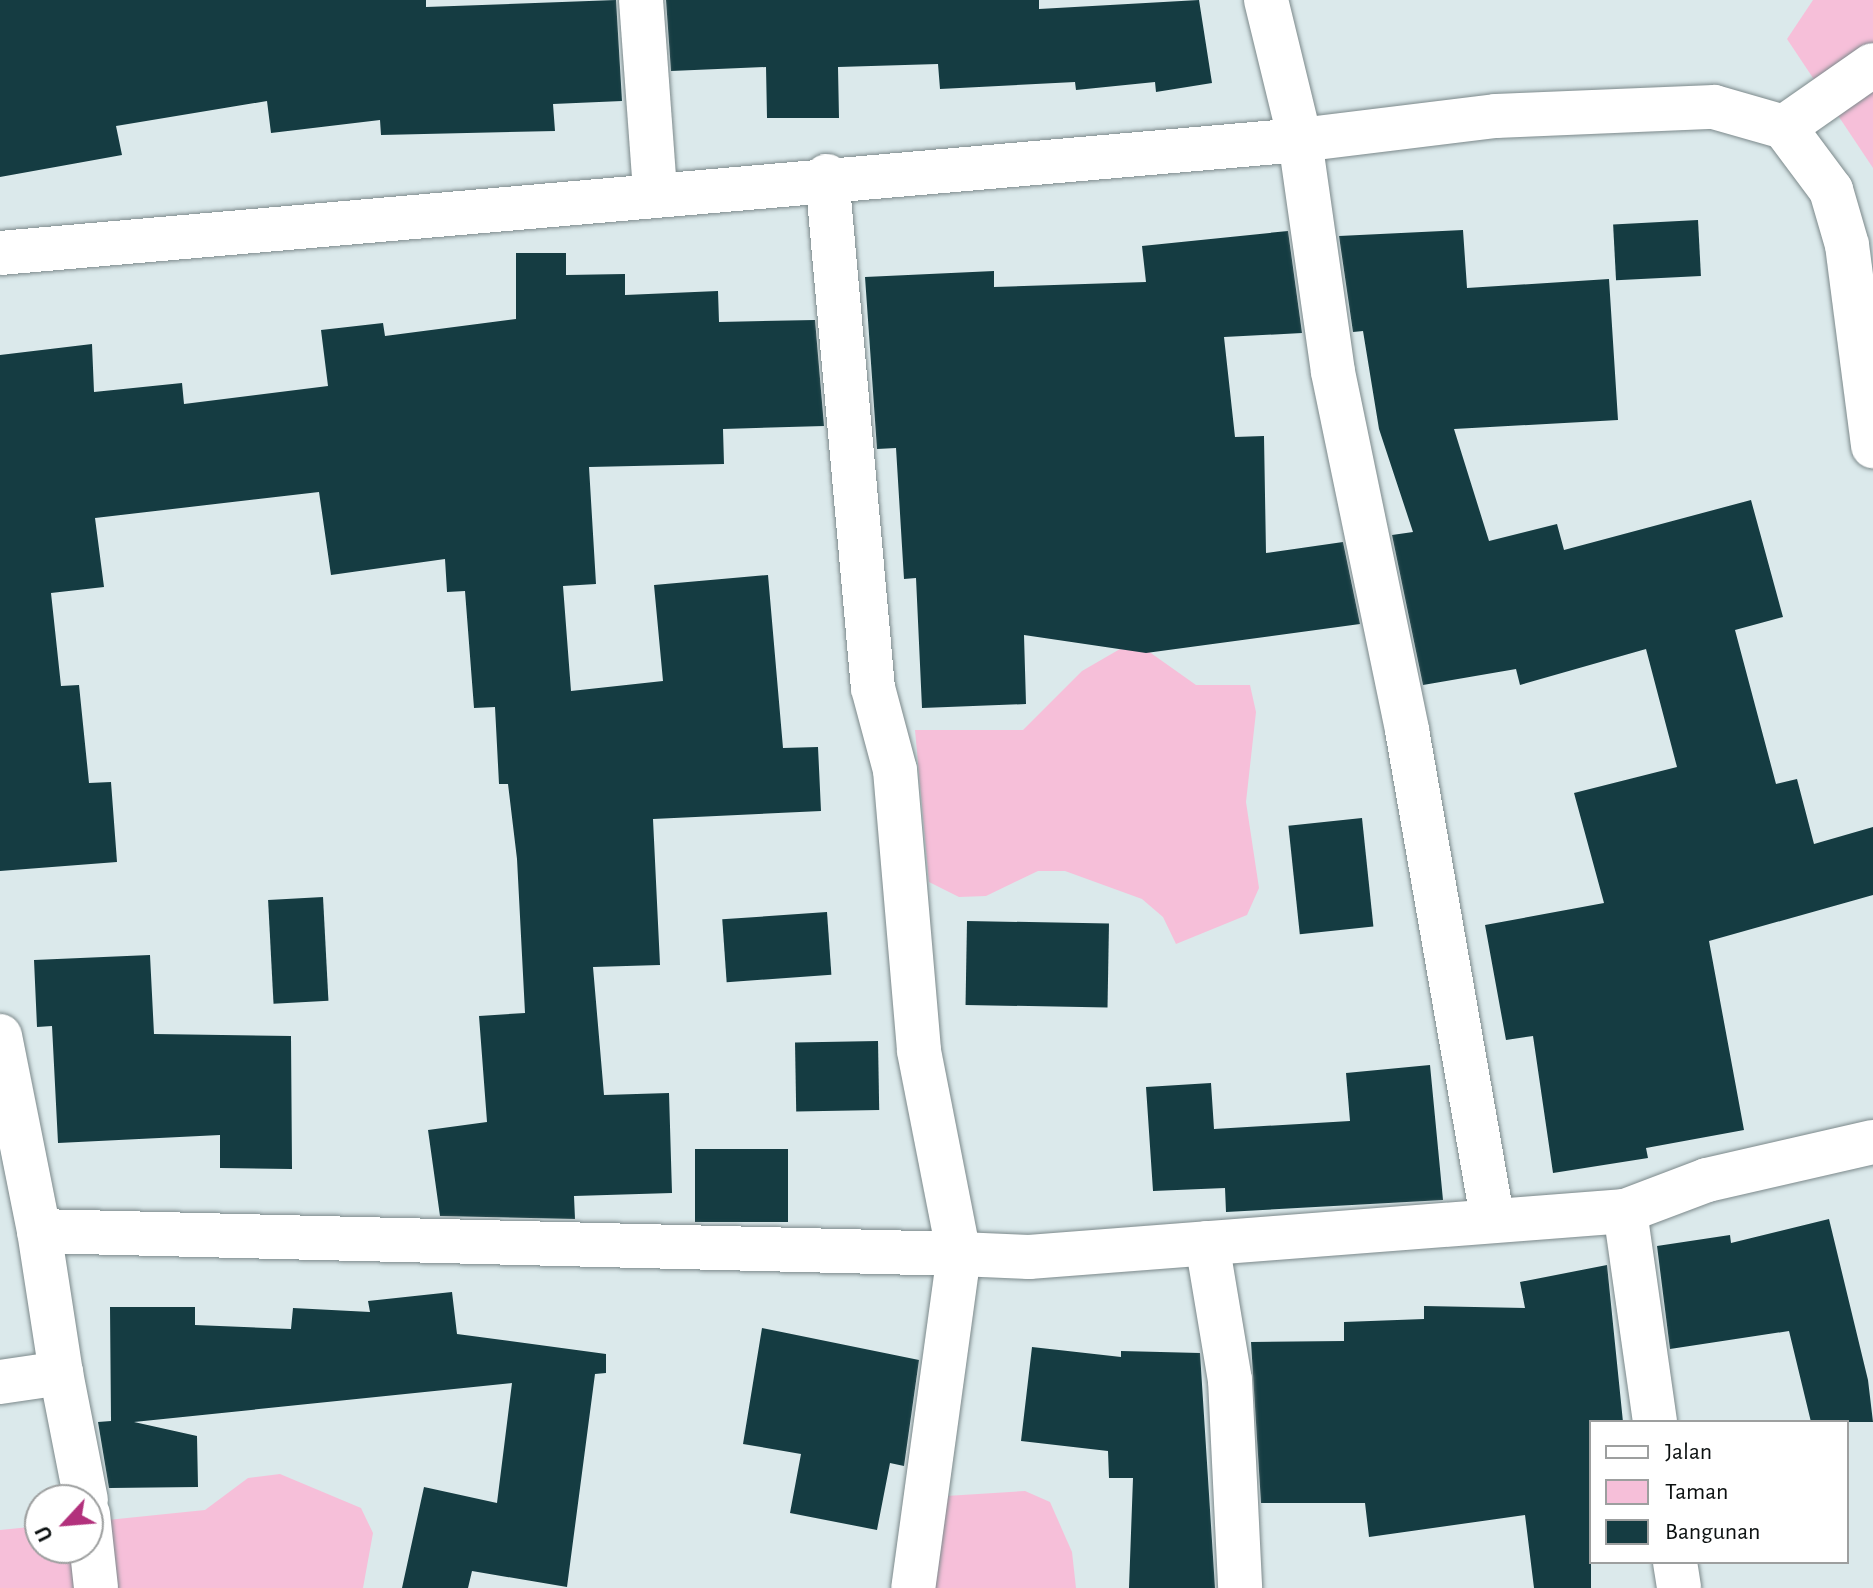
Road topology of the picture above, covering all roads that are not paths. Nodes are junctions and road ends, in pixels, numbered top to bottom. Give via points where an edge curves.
1 (641, 0) edge
2 (1266, 0) edge
3 (1873, 65) edge
4 (1784, 127) junction
5 (1300, 140) junction
6 (827, 176) junction
7 (655, 192) junction
8 (0, 253) edge
9 (1873, 446) edge
10 (0, 1036) edge
11 (8, 1136) edge
12 (1873, 1142) edge
13 (1625, 1211) junction
14 (1493, 1221) junction
15 (39, 1231) junction
16 (1207, 1243) junction
17 (959, 1254) junction
18 (61, 1373) junction
19 (0, 1382) edge
20 (1655, 1420) edge
21 (83, 1484) edge
22 (93, 1564) edge
23 (1675, 1564) edge
24 (96, 1588) edge
25 (913, 1588) edge
26 (1240, 1588) edge
27 (1679, 1588) edge

1 - 7 street
2 - 5 street
3 - 4 street
4 - 5 street via 1714,107 1496,116
4 - 9 street via 1831,190 1843,231
5 - 6 street
5 - 14 street via 1333,372 1407,730
6 - 7 street
6 - 17 street via 873,688 895,770 919,1051
7 - 8 street
10 - 11 street
11 - 15 street
12 - 13 street via 1707,1180
13 - 14 street
13 - 20 street
14 - 16 street
15 - 17 street
15 - 18 street
16 - 17 street via 1029,1257
16 - 26 street via 1230,1380
17 - 25 street
18 - 19 street
18 - 21 street
22 - 24 street
23 - 27 street

